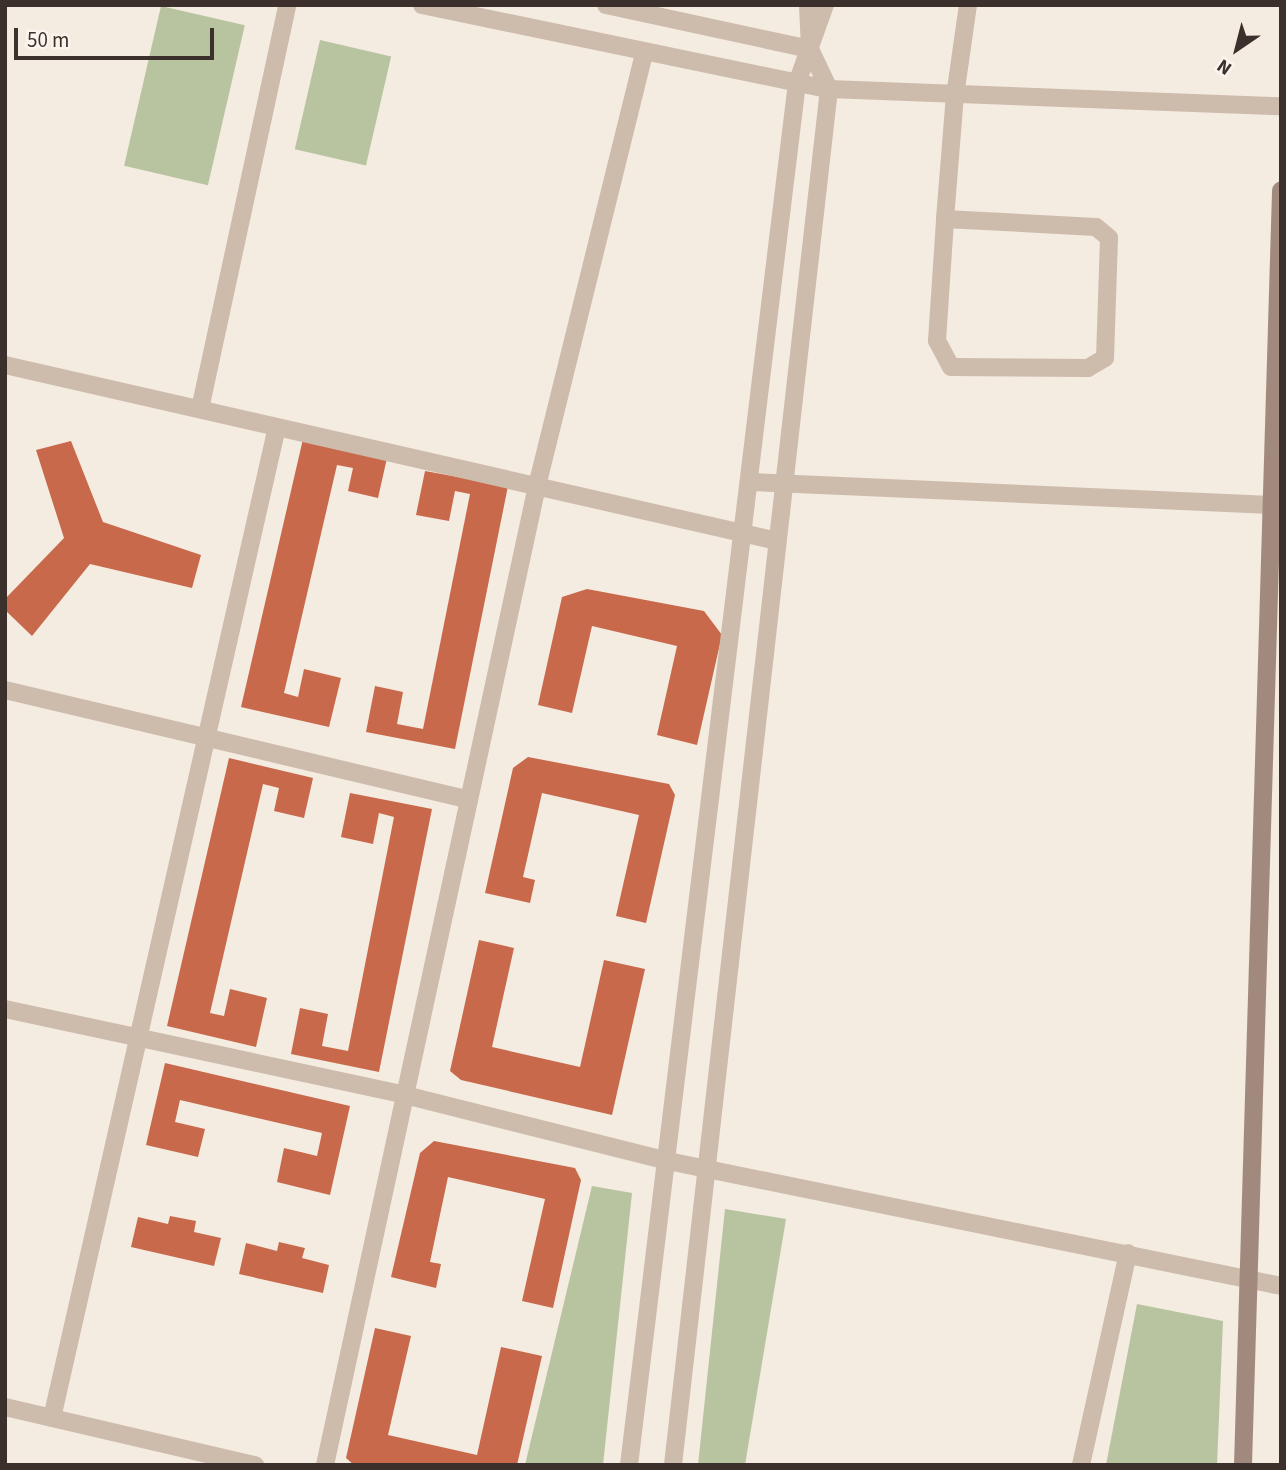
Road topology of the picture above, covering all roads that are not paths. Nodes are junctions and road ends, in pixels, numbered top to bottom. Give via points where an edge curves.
1 (287, 5) edge
2 (422, 5) edge
3 (606, 5) edge
4 (808, 5) edge
5 (825, 5) edge
6 (968, 5) edge
7 (810, 49) junction
8 (644, 53) junction
9 (797, 83) junction
10 (829, 89) junction
11 (955, 96) junction
12 (1281, 106) edge
13 (1281, 191) edge
14 (945, 219) junction
15 (5, 365) edge
16 (200, 410) junction
17 (277, 427) junction
18 (751, 482) junction
19 (537, 486) junction
20 (780, 486) junction
21 (1271, 505) junction
22 (746, 534) junction
23 (773, 540) junction
24 (5, 690) edge
25 (208, 736) junction
26 (469, 800) junction
27 (5, 1009) edge
28 (141, 1038) junction
29 (405, 1095) junction
30 (663, 1160) junction
31 (702, 1167) junction
32 (1128, 1253) junction
33 (1248, 1279) junction
34 (1281, 1286) edge
35 (5, 1407) edge
36 (52, 1418) junction
37 (221, 1461) edge
38 (255, 1465) edge
39 (325, 1465) edge
40 (629, 1465) edge
41 (673, 1465) edge
42 (1081, 1465) edge
43 (1243, 1465) edge

1 - 16 street
2 - 8 street
3 - 7 street
4 - 7 street
5 - 7 street
6 - 11 street
7 - 9 street
7 - 10 street
8 - 9 street
8 - 19 street
9 - 10 street
9 - 18 street
10 - 11 street
10 - 20 street
11 - 12 street
11 - 14 street
13 - 21 main road
14 - 14 street via 937,341 951,368 1087,368 1105,358 1109,239 1097,227
15 - 16 street
16 - 17 street
17 - 19 street
17 - 25 street
18 - 20 street
18 - 22 street
19 - 22 street
19 - 26 street
20 - 21 street
20 - 23 street
21 - 33 main road
22 - 23 street
22 - 30 street
23 - 31 street
24 - 25 street
25 - 26 street
25 - 28 street
26 - 29 street
27 - 28 street
28 - 29 street
28 - 36 street
29 - 30 street
29 - 39 street
30 - 31 street
30 - 40 street
31 - 32 street
31 - 41 street
32 - 33 street
32 - 42 street
33 - 34 street
33 - 43 main road
35 - 36 street
36 - 37 street
37 - 38 street

